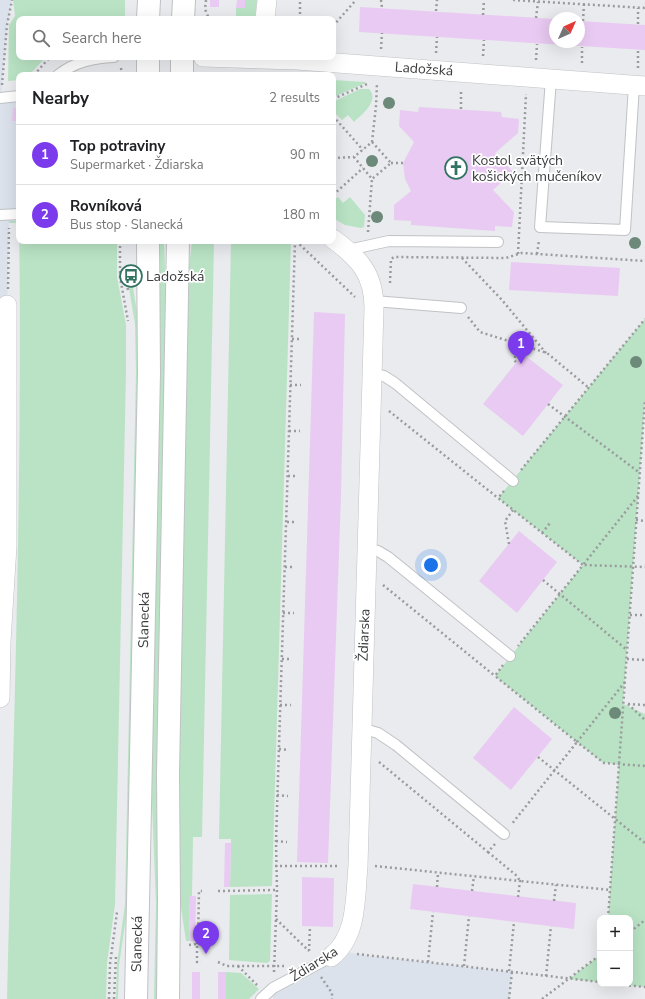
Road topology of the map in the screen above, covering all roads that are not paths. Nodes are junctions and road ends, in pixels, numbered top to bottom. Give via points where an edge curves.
1 (149, 0) edge
2 (184, 0) edge
3 (267, 0) edge
4 (148, 16) edge
5 (183, 16) edge
6 (265, 16) edge
7 (85, 60) edge
8 (148, 60) edge
9 (182, 60) edge
10 (230, 60) edge
11 (266, 64) edge
12 (62, 72) edge
13 (148, 72) edge
14 (182, 72) edge
15 (551, 79) junction
16 (639, 86) edge
17 (16, 96) edge
18 (1, 98) edge
19 (336, 241) edge
20 (498, 242) dead end
21 (148, 244) edge
22 (178, 244) edge
23 (348, 250) junction
24 (382, 302) junction
25 (7, 305) road end
26 (461, 308) road end
27 (4, 361) edge
28 (372, 374) junction
29 (512, 481) road end
30 (4, 483) edge
31 (367, 548) junction
32 (1, 642) edge
33 (510, 656) road end
34 (0, 698) edge
35 (361, 728) junction
36 (504, 834) road end
37 (328, 953) joint
38 (267, 994) edge
39 (136, 999) edge
40 (168, 999) edge

1 - 4 main road
2 - 5 main road
3 - 6 street
7 - 12 lane via 73,64
8 - 13 main road
9 - 14 main road
10 - 11 street, Ladožská
11 - 15 street, Ladožská
15 - 16 street, Ladožská
15 - 16 lane via 540,227 625,230
17 - 18 lane
19 - 23 street, Ždiarska
20 - 23 lane via 389,241
21 - 39 main road, Slanecká via 149,372
22 - 40 main road, Slanecká via 168,766
23 - 24 street, Ždiarska via 369,276
24 - 26 lane
24 - 28 street, Ždiarska
25 - 27 street
27 - 30 street
28 - 29 lane via 384,376 395,383
28 - 31 street, Ždiarska
30 - 32 street via 7,546
31 - 33 lane via 388,557
31 - 35 street, Ždiarska
32 - 34 street
35 - 36 lane via 378,732 396,745
35 - 37 street, Ždiarska via 358,866 353,918 348,936
37 - 38 lane, Ždiarska

